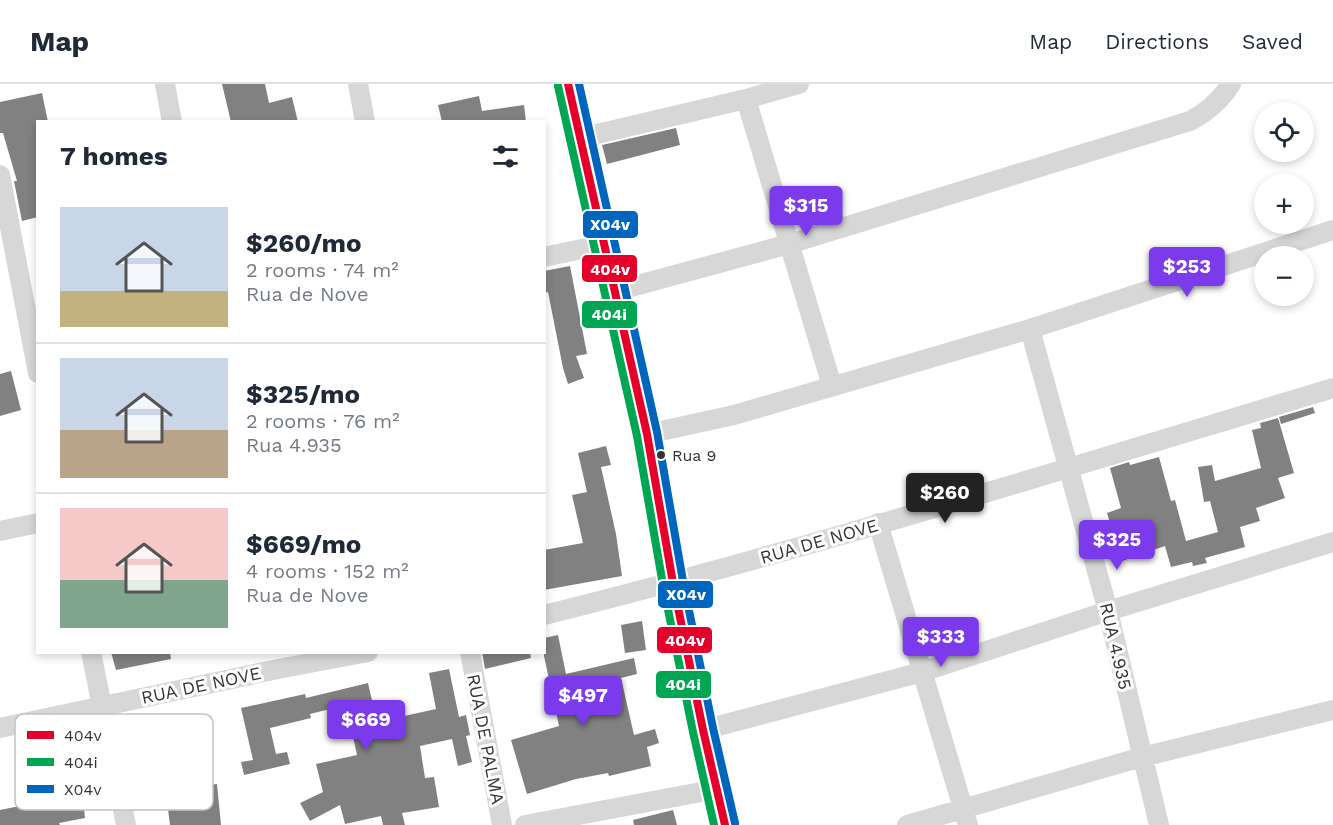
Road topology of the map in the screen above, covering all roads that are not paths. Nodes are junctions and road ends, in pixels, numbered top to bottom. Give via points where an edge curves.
1 (165, 84) edge
2 (358, 84) edge
3 (568, 84) edge
4 (799, 84) edge
5 (1230, 84) edge
6 (746, 99) junction
7 (172, 120) edge
8 (365, 120) edge
9 (580, 138) junction
10 (0, 175) edge
11 (3, 209) edge
12 (1333, 230) edge
13 (605, 244) junction
14 (789, 244) junction
15 (546, 257) edge
16 (616, 291) junction
17 (1030, 329) junction
18 (36, 364) edge
19 (832, 386) junction
20 (1333, 388) edge
21 (647, 434) junction
22 (1070, 468) junction
23 (36, 523) edge
24 (878, 524) junction
25 (0, 531) edge
26 (1333, 542) edge
27 (673, 583) junction
28 (1108, 611) junction
29 (546, 615) edge
30 (91, 654) edge
31 (348, 654) edge
32 (470, 654) edge
33 (277, 661) edge
34 (922, 672) junction
35 (101, 706) junction
36 (1333, 710) edge
37 (64, 714) edge
38 (103, 714) edge
39 (15, 725) edge
40 (0, 728) edge
41 (703, 730) junction
42 (1142, 757) junction
43 (717, 789) junction
44 (123, 810) edge
45 (965, 817) edge
46 (126, 825) edge
47 (502, 825) edge
48 (525, 825) edge
49 (725, 825) edge
50 (907, 825) edge
51 (1159, 825) edge

1 - 7 street
2 - 8 street
3 - 9 main road
4 - 6 street
5 - 14 street via 1206,112 1190,122
6 - 9 street
6 - 14 street
9 - 13 main road
10 - 11 street
11 - 18 street
12 - 17 street
13 - 15 street
13 - 16 main road
14 - 16 street
14 - 19 street
16 - 21 main road
17 - 19 street
17 - 22 street, RUA 4.935
19 - 21 street via 734,415
20 - 22 street, RUA DE NOVE
21 - 27 main road
22 - 24 street, RUA DE NOVE
22 - 28 street, RUA 4.935
23 - 25 street
24 - 27 street, RUA DE NOVE
24 - 34 street
26 - 28 street
27 - 29 street, RUA DE NOVE
27 - 41 main road
28 - 34 street
28 - 42 street, RUA 4.935
30 - 35 street
31 - 33 street, RUA DE NOVE
32 - 47 street, RUA DE PALMA
33 - 35 street, RUA DE NOVE
34 - 41 street
34 - 45 street
35 - 37 street, RUA DE NOVE
35 - 38 street
36 - 42 street
39 - 40 street, RUA DE NOVE
41 - 43 main road
42 - 45 street
42 - 51 street, RUA 4.935
43 - 48 street
43 - 49 main road
44 - 46 street
45 - 50 street

